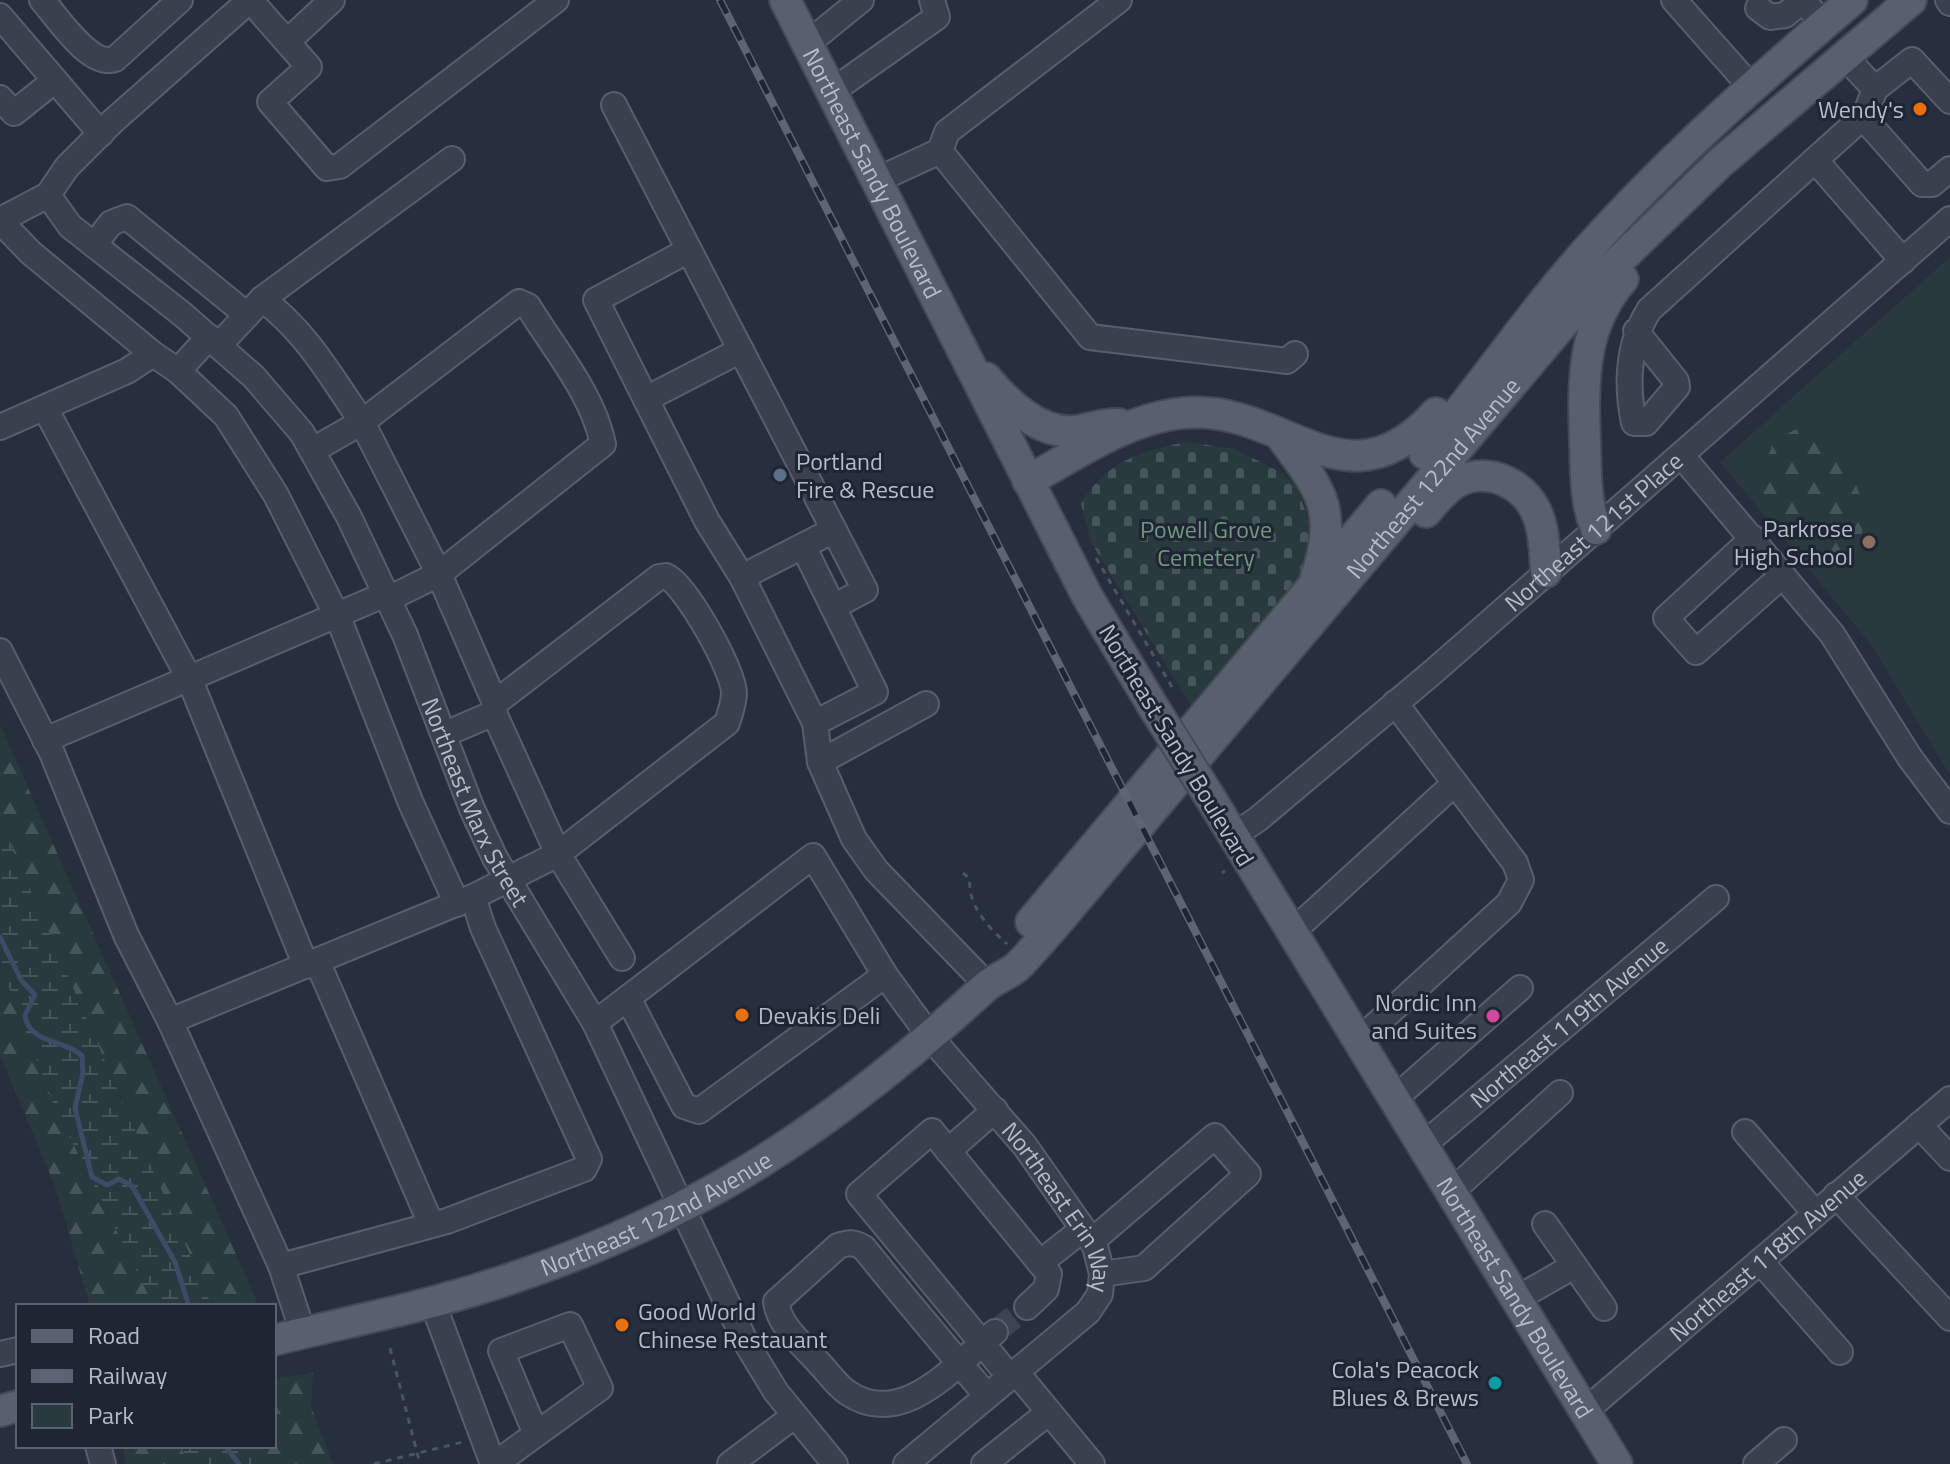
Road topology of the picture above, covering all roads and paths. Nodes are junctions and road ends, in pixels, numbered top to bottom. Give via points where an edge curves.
1 (42, 0) edge
2 (180, 0) edge
3 (250, 0) edge
4 (332, 0) edge
5 (556, 0) edge
6 (785, 0) edge
7 (861, 0) edge
8 (932, 0) edge
9 (1119, 0) edge
10 (1674, 0) edge
11 (1803, 0) edge
12 (1852, 0) edge
13 (1911, 0) edge
14 (1758, 8) dead end
15 (0, 16) edge
16 (1823, 24) junction
17 (287, 42) junction
18 (807, 44) junction
19 (1845, 57) junction
20 (54, 81) junction
21 (1751, 87) junction
22 (1875, 89) junction
23 (831, 92) junction
24 (0, 98) edge
25 (1950, 101) edge
26 (614, 105) dead end
27 (1865, 115) junction
28 (101, 134) junction
29 (940, 151) junction
30 (452, 159) dead end
31 (1815, 160) junction
32 (1721, 162) junction
33 (1950, 169) edge
34 (875, 181) junction
35 (48, 195) junction
36 (1950, 219) edge
37 (0, 220) edge
38 (94, 245) junction
39 (689, 250) junction
40 (1903, 261) junction
41 (254, 307) junction
42 (1636, 331) dead end
43 (214, 341) junction
44 (957, 342) junction
45 (741, 350) junction
46 (153, 354) junction
47 (1295, 354) dead end
48 (178, 371) junction
49 (1479, 385) junction
50 (646, 399) junction
51 (45, 408) junction
52 (362, 422) junction
53 (1136, 425) junction
54 (0, 427) edge
55 (1280, 435) junction
56 (313, 450) junction
57 (1681, 455) junction
58 (1028, 481) junction
59 (1596, 529) junction
60 (834, 530) junction
61 (1753, 538) junction
62 (1377, 542) junction
63 (803, 546) junction
64 (1096, 557) dead end
65 (1546, 572) junction
66 (439, 574) junction
67 (1783, 575) junction
68 (742, 577) junction
69 (1313, 586) junction
70 (387, 597) junction
71 (833, 607) junction
72 (336, 615) junction
73 (0, 651) edge
74 (189, 678) junction
75 (1163, 698) junction
76 (1395, 703) junction
77 (926, 704) dead end
78 (494, 708) junction
79 (815, 723) junction
80 (445, 734) junction
81 (45, 740) junction
82 (820, 762) junction
83 (1455, 783) junction
84 (1950, 811) edge
85 (1233, 836) junction
86 (558, 854) junction
87 (963, 873) dead end
88 (507, 880) junction
89 (1716, 898) dead end
90 (465, 900) junction
91 (1291, 933) junction
92 (1010, 946) junction
93 (622, 958) dead end
94 (311, 963) junction
95 (885, 975) junction
96 (987, 985) junction
97 (1520, 988) dead end
98 (628, 998) junction
99 (170, 1021) junction
100 (595, 1023) junction
101 (931, 1038) junction
102 (1357, 1042) junction
103 (1560, 1093) dead end
104 (1950, 1099) edge
105 (1393, 1100) junction
106 (995, 1110) junction
107 (1919, 1125) junction
108 (1745, 1132) dead end
109 (1422, 1146) junction
110 (948, 1151) junction
111 (1950, 1158) edge
112 (1450, 1193) junction
113 (1836, 1195) junction
114 (680, 1208) junction
115 (1815, 1213) junction
116 (431, 1224) junction
117 (1545, 1224) dead end
118 (1087, 1235) junction
119 (1760, 1261) junction
120 (1040, 1263) junction
121 (281, 1266) junction
122 (1574, 1266) junction
123 (1102, 1274) junction
124 (1516, 1299) junction
125 (432, 1301) junction
126 (1027, 1307) tunnel mouth
127 (1604, 1308) dead end
128 (1950, 1318) edge
129 (303, 1333) junction
130 (989, 1337) junction
131 (276, 1340) edge
132 (390, 1348) dead end
133 (1840, 1352) dead end
134 (959, 1363) junction
135 (1013, 1375) junction
136 (987, 1396) junction
137 (1585, 1411) junction
138 (1049, 1412) junction
139 (794, 1416) junction
140 (536, 1434) junction
141 (483, 1437) junction
142 (1784, 1440) dead end
143 (416, 1453) junction
144 (912, 1462) edge
145 (374, 1464) edge
146 (420, 1464) edge
147 (494, 1464) edge
148 (730, 1464) edge
149 (835, 1464) edge
150 (984, 1464) edge
151 (1092, 1464) edge
152 (1617, 1464) edge
153 (1756, 1464) edge

1 - 2 street via 90,55 103,61 115,59
3 - 17 street
3 - 28 street
4 - 17 street
5 - 17 street via 340,166 327,168 270,102 309,67
6 - 18 main road, Northeast Sandy Boulevard
7 - 18 street
8 - 23 street via 937,17
9 - 29 street via 947,132
10 - 21 street
11 - 14 street via 1785,15 1770,17
11 - 16 street
12 - 16 main road, Northeast 122nd Avenue
13 - 19 main road, Northeast 122nd Avenue
15 - 20 street
16 - 21 main road, Northeast 122nd Avenue
18 - 23 main road, Northeast Sandy Boulevard
19 - 22 street
19 - 32 main road, Northeast 122nd Avenue
20 - 24 street via 14,113
20 - 28 street
21 - 49 main road, Northeast 122nd Avenue via 1599,236
22 - 25 street via 1912,60
22 - 27 street
23 - 34 main road, Northeast Sandy Boulevard
26 - 39 street
27 - 31 street
27 - 33 street via 1922,184 1936,182
28 - 35 street via 67,167
29 - 34 street
29 - 47 street via 1090,337 1287,361
30 - 41 street
31 - 40 street
31 - 42 street via 1649,310
32 - 59 main road via 1608,297 1595,322 1583,377 1587,504
32 - 62 main road, Northeast 122nd Avenue via 1604,275
34 - 44 main road, Northeast Sandy Boulevard
35 - 37 street
35 - 38 street, Northeast Marx Street via 70,226
36 - 40 street, Northeast 121st Place
37 - 46 street via 31,253
38 - 41 street via 111,223 127,217
38 - 43 street, Northeast Marx Street
39 - 45 street
39 - 50 street via 596,300
40 - 57 street, Northeast 121st Place
41 - 43 street
41 - 52 street via 294,328
43 - 48 street
43 - 56 street, Northeast Marx Street via 278,403
44 - 53 main road via 1003,399 1028,417 1072,431 1105,423
44 - 58 main road, Northeast Sandy Boulevard
45 - 50 street
45 - 60 street
46 - 48 street
46 - 51 street
48 - 72 street via 226,416 253,455
49 - 55 main road via 1444,404 1409,441 1378,456 1338,455
49 - 69 main road, Northeast 122nd Avenue
50 - 68 street via 707,521
51 - 54 street
51 - 74 street
52 - 56 street
52 - 66 street
52 - 66 street via 519,302 528,306 585,396 603,444
53 - 55 main road via 1198,412
53 - 58 main road
55 - 69 main road via 1307,467 1324,507 1325,549
56 - 70 street, Northeast Marx Street
57 - 59 street, Northeast 121st Place
57 - 61 street
58 - 75 main road, Northeast Sandy Boulevard via 1087,596
59 - 65 street, Northeast 121st Place
60 - 63 street
60 - 71 street via 865,590
61 - 67 street
61 - 67 street via 1666,618 1696,652
62 - 65 main road via 1415,524 1454,484 1485,475 1517,488 1532,504 1540,521
62 - 96 main road, Northeast 122nd Avenue via 1055,925 1017,967
63 - 68 street
63 - 71 street
64 - 75 path
65 - 76 street, Northeast 121st Place
66 - 70 street
66 - 78 street
67 - 84 street via 1832,634
68 - 79 street
69 - 92 main road, Northeast 122nd Avenue
70 - 72 street
70 - 80 street, Northeast Marx Street
71 - 79 street via 875,692
72 - 74 street
72 - 90 street via 410,801
73 - 81 street
74 - 81 street
74 - 94 street
75 - 85 main road, Northeast Sandy Boulevard, bridge
76 - 83 street
76 - 85 street, Northeast 121st Place
77 - 82 street
78 - 80 street
78 - 86 street
78 - 86 street via 659,577 673,579 723,662 735,692 727,723
79 - 82 street
80 - 88 street, Northeast Marx Street via 472,809
81 - 99 street via 126,935
82 - 96 street via 854,839 876,870
83 - 91 street
83 - 102 street via 1515,863 1521,880 1509,903
85 - 91 main road, Northeast Sandy Boulevard
86 - 88 street
86 - 93 street
87 - 92 path via 988,928
88 - 90 street
88 - 100 street, Northeast Marx Street
89 - 109 street, Northeast 119th Avenue
90 - 94 street
90 - 116 street via 483,928 589,1159 573,1174
91 - 102 main road, Northeast Sandy Boulevard
92 - 96 main road, Northeast 122nd Avenue
94 - 99 street
94 - 116 street
95 - 98 street via 699,1111 684,1106
95 - 98 street, Northeast Erin Way via 813,856
95 - 101 street, Northeast Erin Way
96 - 101 main road, Northeast 122nd Avenue
97 - 105 street
98 - 100 street
99 - 121 street
100 - 114 street, Northeast Marx Street
101 - 106 street, Northeast Erin Way
101 - 114 main road, Northeast 122nd Avenue via 817,1128
102 - 105 main road, Northeast Sandy Boulevard
103 - 112 street
104 - 107 street, Northeast 118th Avenue
105 - 109 main road, Northeast Sandy Boulevard
106 - 110 street
106 - 118 street, Northeast Erin Way
107 - 111 street
107 - 113 street, Northeast 118th Avenue
108 - 115 street
109 - 112 main road, Northeast Sandy Boulevard
110 - 120 street
110 - 130 street via 932,1131 859,1194
112 - 124 main road, Northeast Sandy Boulevard
113 - 115 street, Northeast 118th Avenue
113 - 128 street
114 - 125 main road, Northeast 122nd Avenue via 587,1251
114 - 139 street, Northeast Marx Street via 745,1341
115 - 119 street, Northeast 118th Avenue
116 - 121 street
117 - 122 street
118 - 120 street
118 - 123 street, Northeast Erin Way
118 - 123 street via 1215,1136 1248,1174 1144,1268
119 - 133 street
119 - 137 street, Northeast 118th Avenue
120 - 126 street via 1049,1274 1046,1289
121 - 129 street
122 - 124 street
122 - 127 street
123 - 135 street, Northeast Erin Way via 1100,1294 1088,1312
124 - 137 main road, Northeast Sandy Boulevard
125 - 129 main road, Northeast 122nd Avenue
125 - 141 street
129 - 131 main road, Northeast 122nd Avenue
130 - 134 street
130 - 135 street
132 - 143 path
134 - 134 street via 857,1244 838,1246 776,1302 787,1328 844,1391 871,1403 889,1406 912,1398
134 - 136 street
135 - 136 street, Northeast Erin Way
135 - 138 street
136 - 144 street, Northeast Erin Way
137 - 152 main road, Northeast Sandy Boulevard
138 - 150 street
138 - 151 street
139 - 148 street
139 - 149 street, Northeast Marx Street
140 - 140 street via 600,1388 570,1325 501,1351
140 - 147 street
141 - 143 path
141 - 147 street
142 - 153 street
143 - 145 path
143 - 146 path

